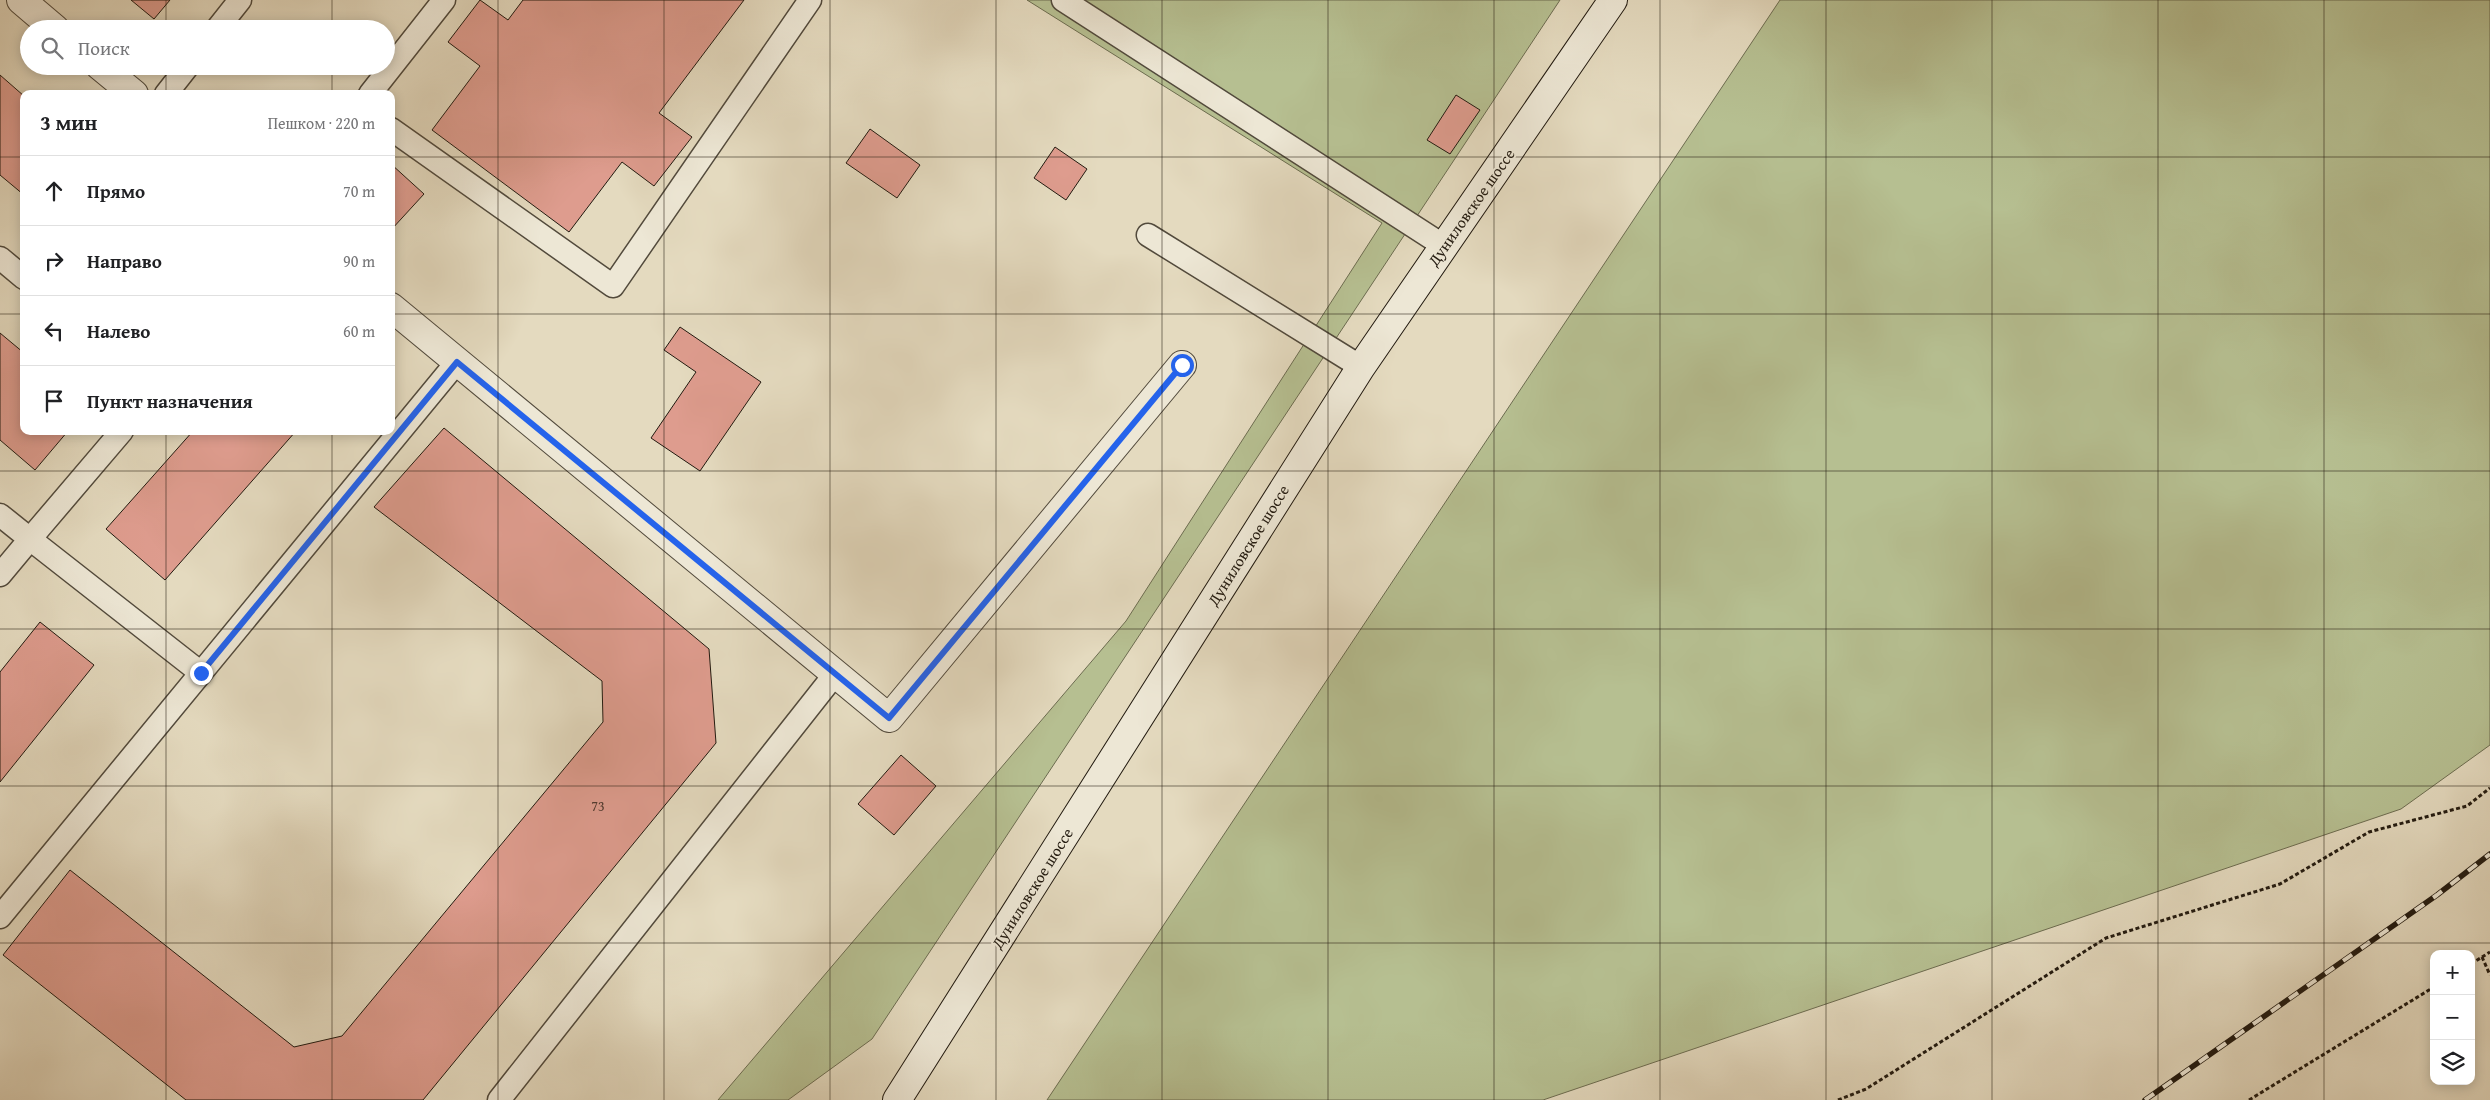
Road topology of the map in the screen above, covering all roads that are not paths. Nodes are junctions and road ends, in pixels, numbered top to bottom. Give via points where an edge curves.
1 (20, 0) edge
2 (240, 0) edge
3 (444, 0) edge
4 (810, 0) edge
5 (1063, 0) edge
6 (1613, 0) edge
7 (44, 20) edge
8 (224, 20) edge
9 (395, 62) edge
10 (111, 75) edge
11 (181, 75) edge
12 (385, 75) edge
13 (129, 90) edge
14 (169, 90) edge
15 (373, 90) edge
16 (395, 132) edge
17 (1148, 235) dead end
18 (1444, 246) junction
19 (0, 258) edge
20 (20, 275) edge
21 (395, 310) edge
22 (457, 362) junction
23 (1182, 365) dead end
24 (1361, 366) junction
25 (119, 435) edge
26 (0, 515) edge
27 (30, 539) junction
28 (0, 575) edge
29 (201, 673) junction
30 (835, 674) junction
31 (0, 918) edge
32 (499, 1100) edge
33 (897, 1100) edge

1 - 7 street
2 - 8 lane
3 - 9 lane
4 - 16 lane via 613,286
5 - 18 lane
6 - 18 street, Дуниловское шоссе
10 - 13 street
11 - 14 lane
12 - 15 lane
17 - 24 lane
18 - 24 street, Дуниловское шоссе
19 - 20 lane
21 - 22 street
22 - 29 lane
22 - 30 street
23 - 30 street via 889,718
24 - 33 street, Дуниловское шоссе
25 - 27 lane
26 - 27 lane
27 - 28 lane
27 - 29 lane
29 - 31 lane
30 - 32 lane

